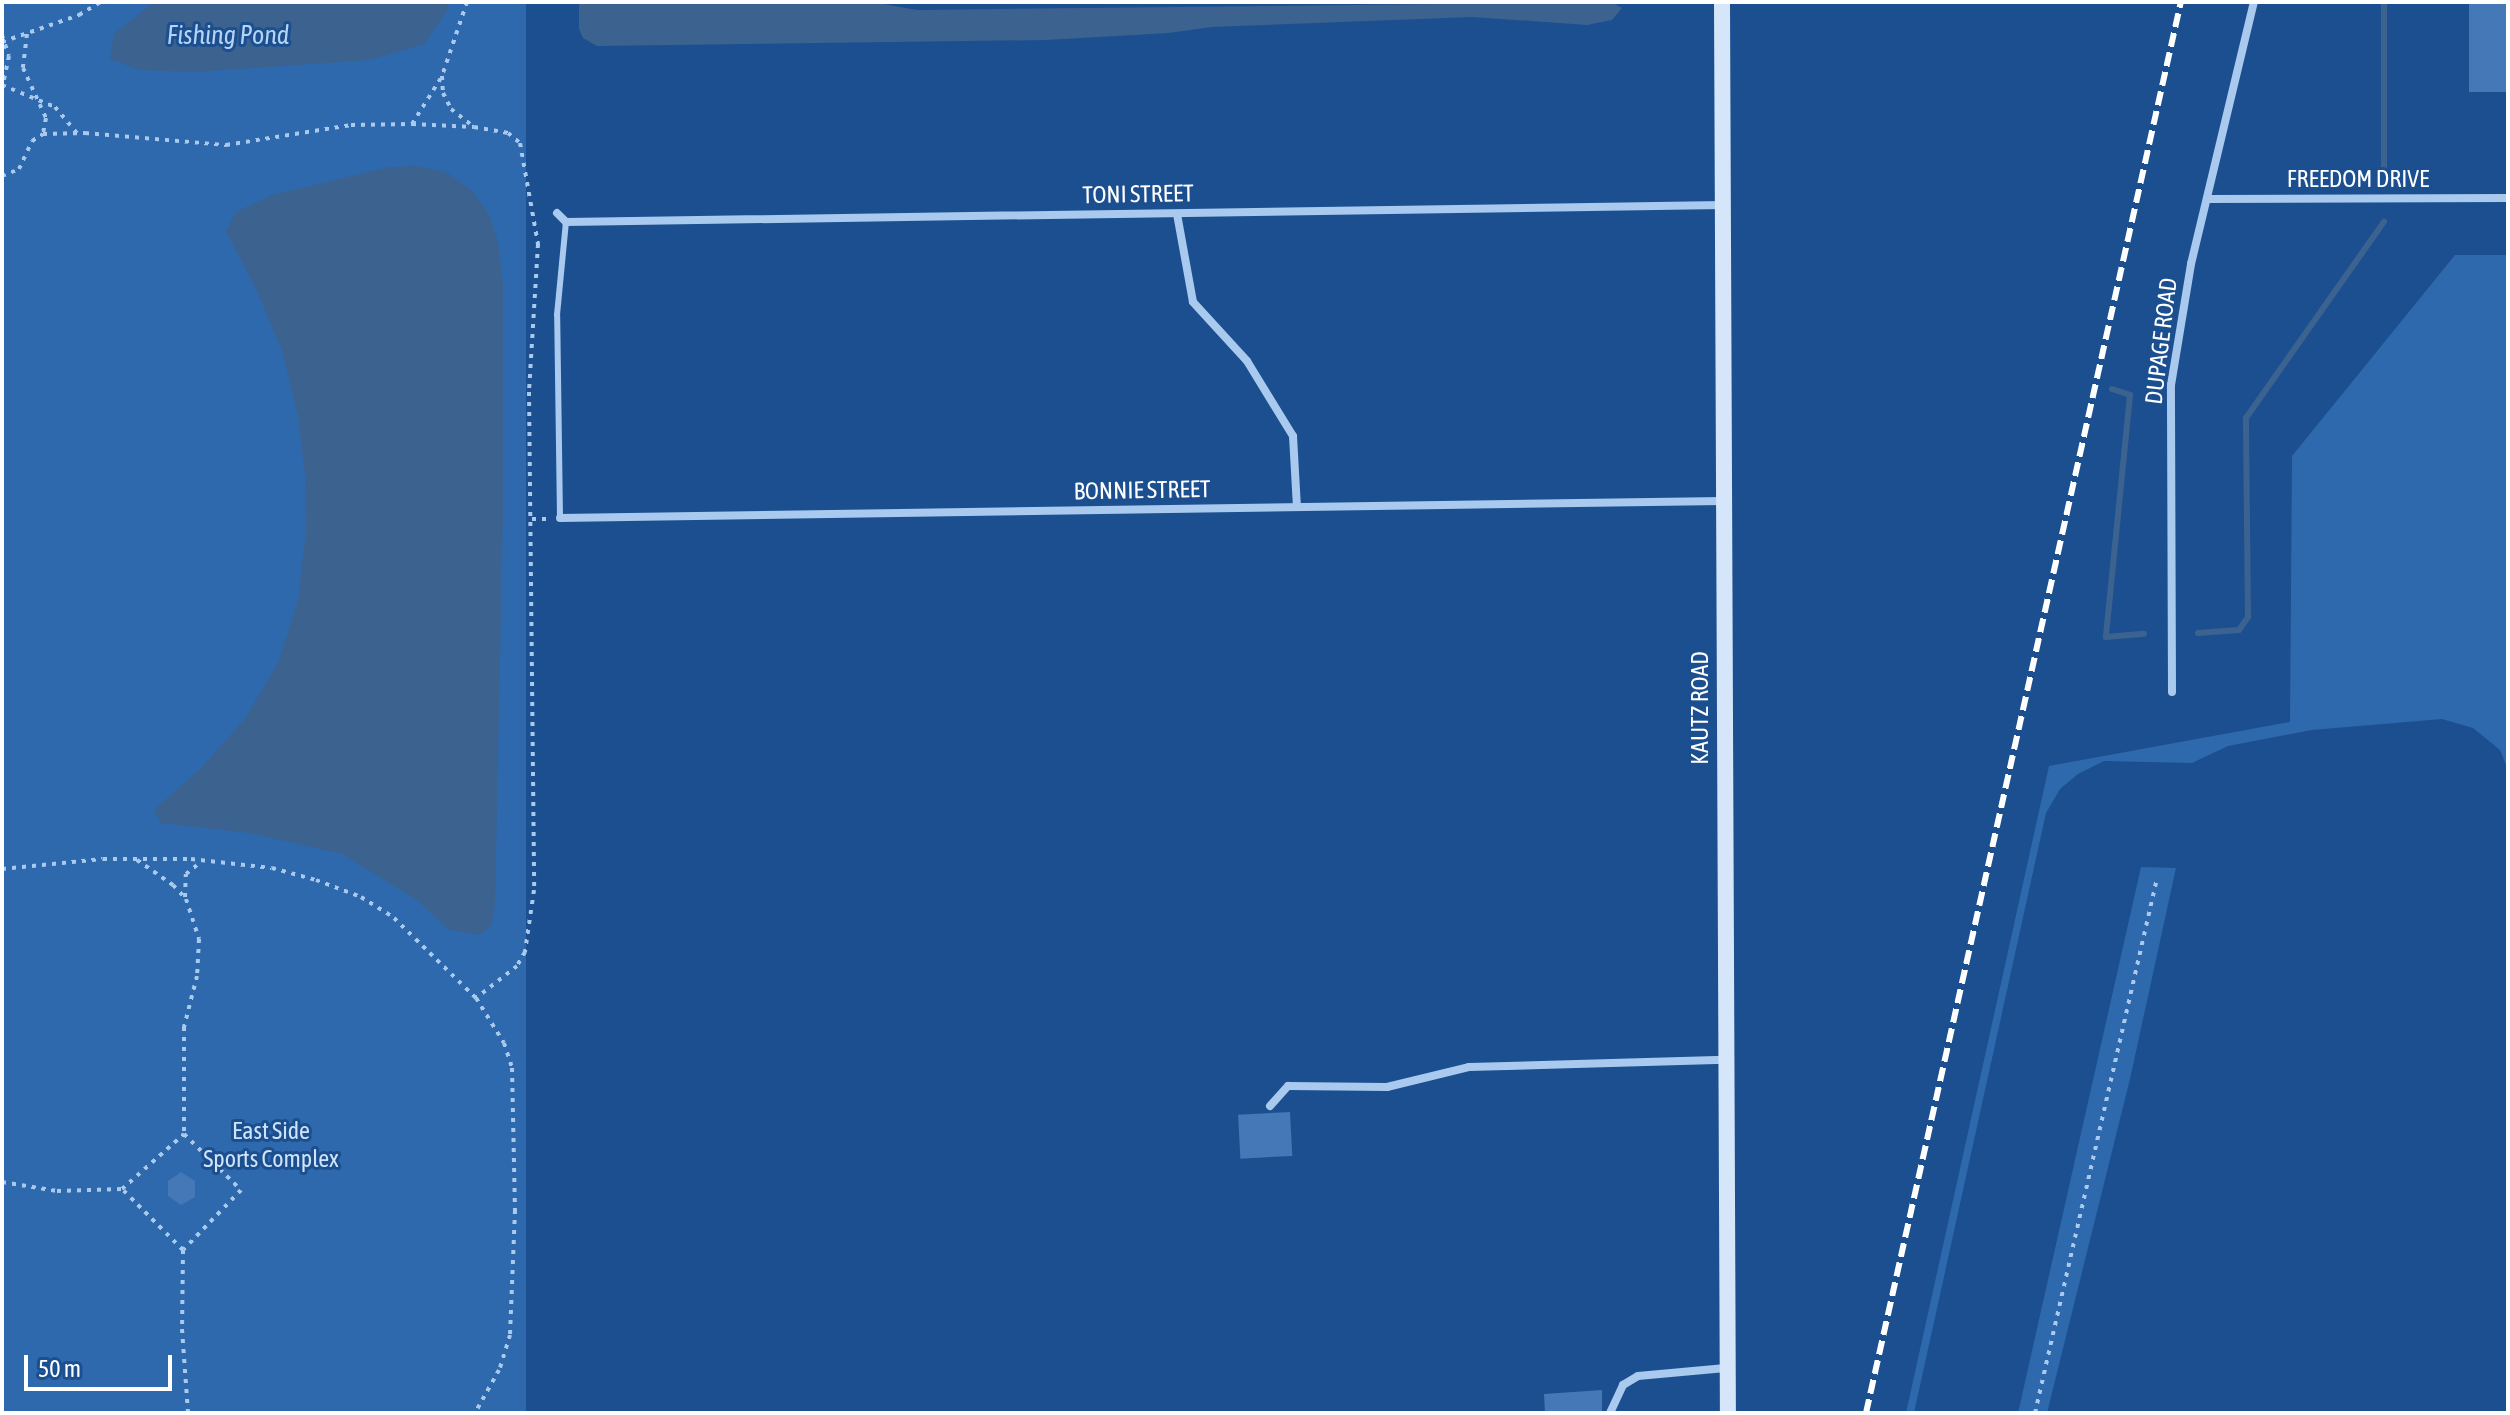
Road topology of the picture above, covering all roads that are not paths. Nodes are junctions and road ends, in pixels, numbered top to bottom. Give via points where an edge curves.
1 (1722, 2) edge
2 (2254, 2) edge
3 (2508, 198) edge
4 (2208, 199) junction
5 (1723, 205) junction
6 (557, 213) dead end
7 (1177, 214) junction
8 (566, 222) junction
9 (1724, 501) junction
10 (1297, 507) junction
11 (560, 518) joint
12 (2172, 692) dead end
13 (1725, 1060) junction
14 (1270, 1106) dead end
15 (1726, 1368) junction
16 (1610, 1413) edge
17 (1728, 1413) edge

1 - 5 street, KAUTZ ROAD
2 - 4 street, DUPAGE ROAD
3 - 4 street, FREEDOM DRIVE
4 - 12 street, DUPAGE ROAD via 2171,385
5 - 7 street, TONI STREET
5 - 9 street, KAUTZ ROAD
6 - 8 street
7 - 8 street, TONI STREET
7 - 10 street via 1193,302 1247,361 1293,436
8 - 11 lane via 557,315
9 - 10 street, BONNIE STREET
9 - 13 street, KAUTZ ROAD
10 - 11 street, BONNIE STREET
13 - 14 street via 1469,1067 1387,1087 1288,1086
13 - 15 street, KAUTZ ROAD
15 - 16 street via 1638,1376 1623,1385
15 - 17 street, KAUTZ ROAD

